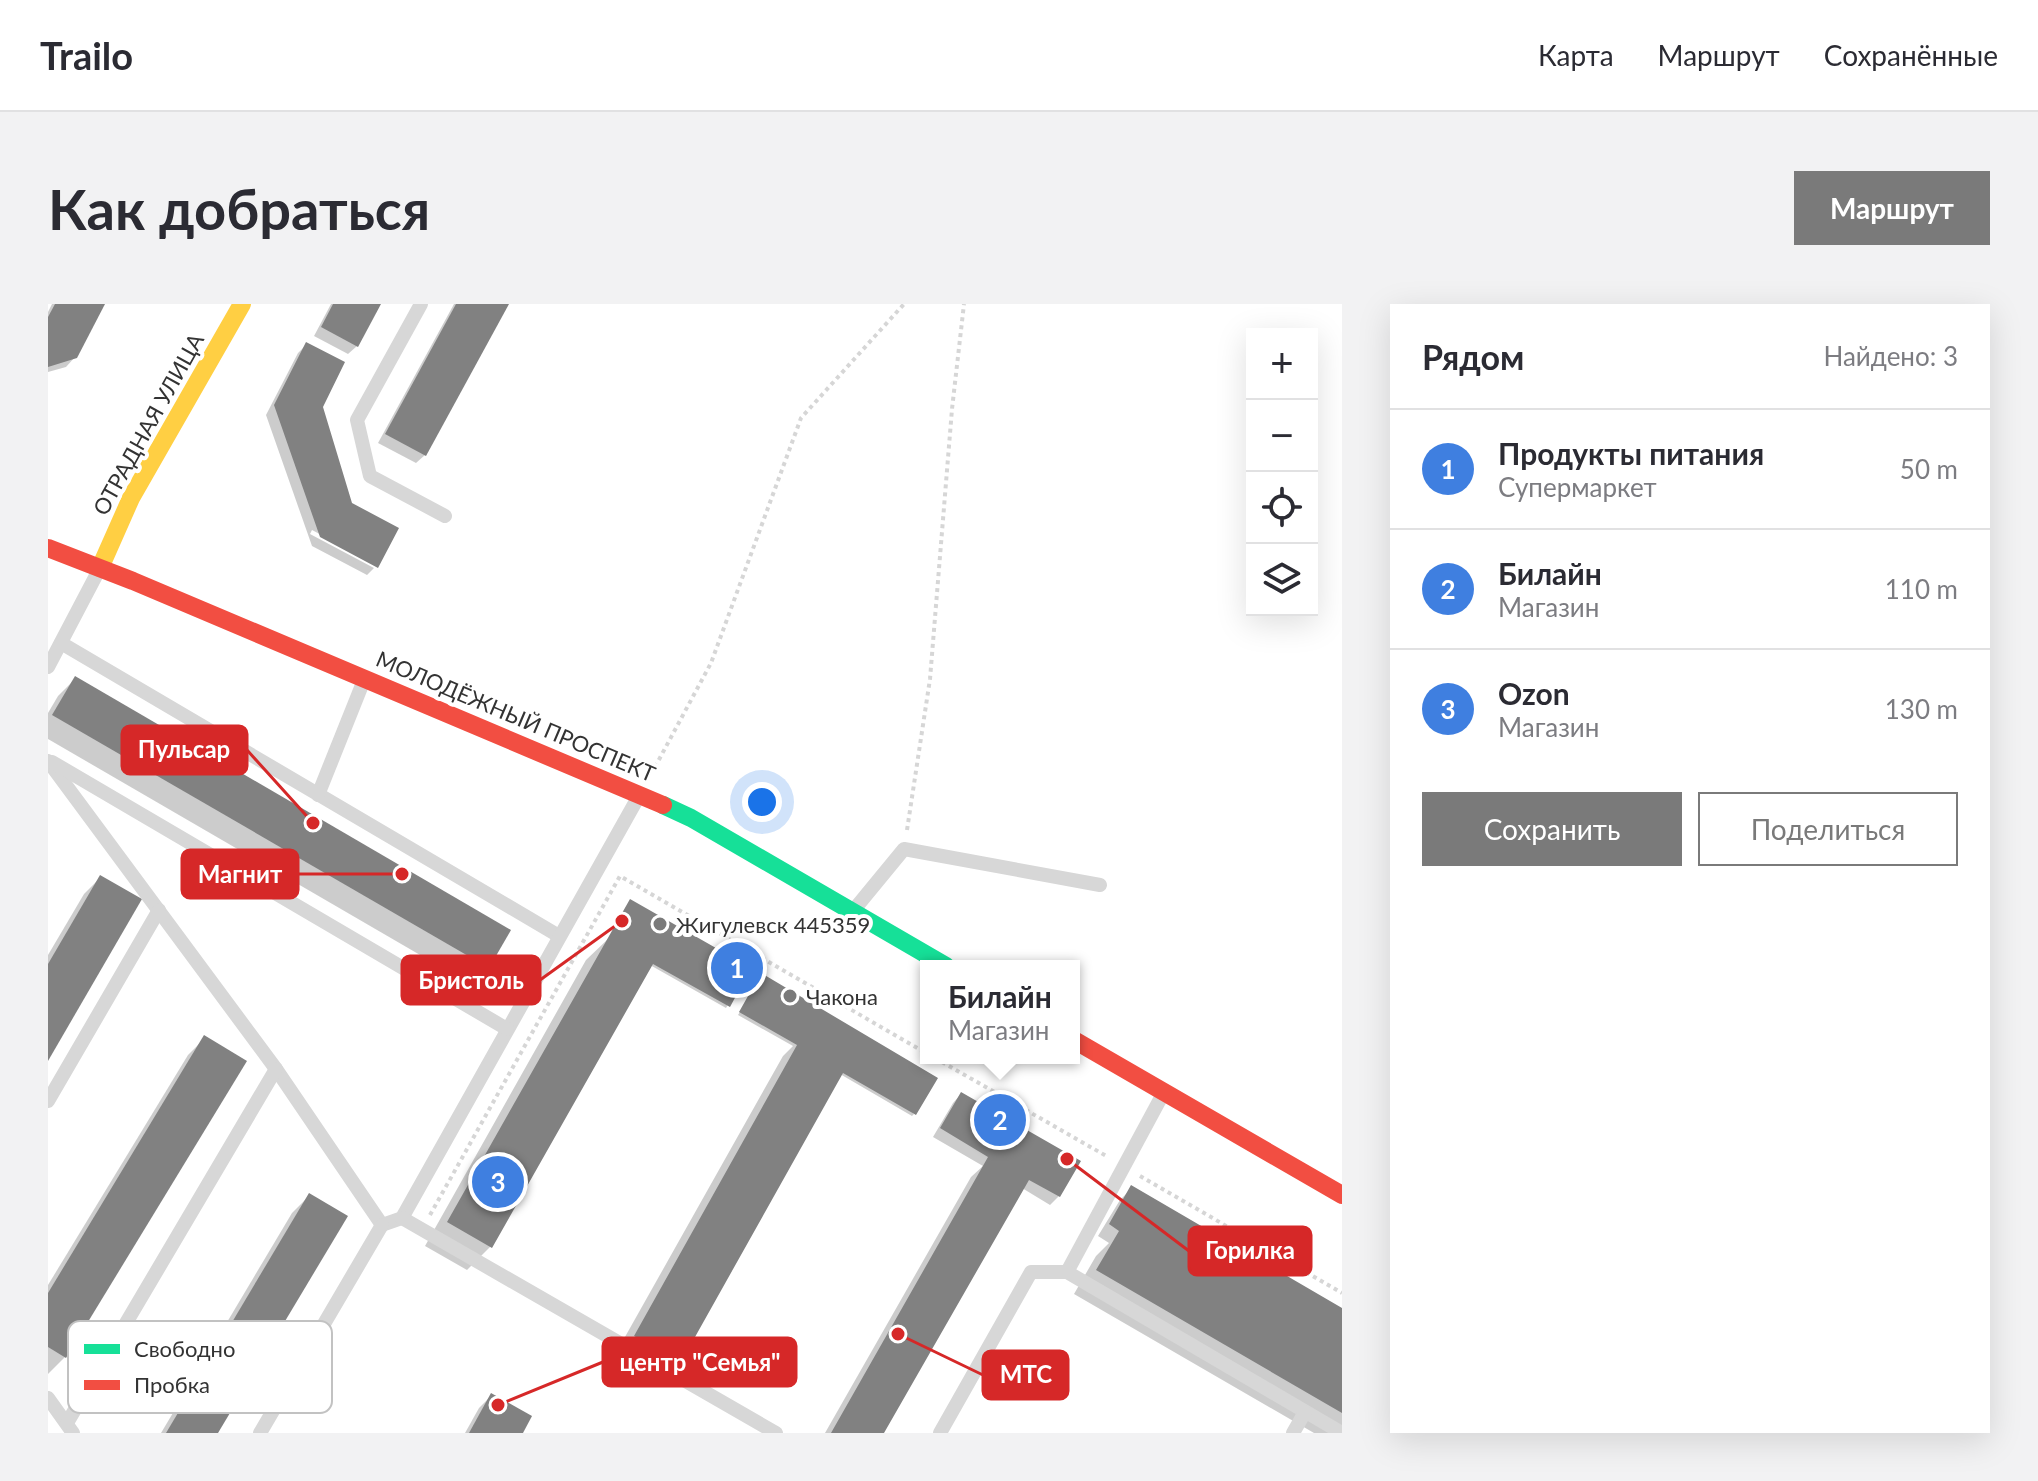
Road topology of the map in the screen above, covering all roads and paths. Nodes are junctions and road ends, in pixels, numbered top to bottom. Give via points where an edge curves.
1 (242, 304) edge
2 (421, 304) edge
3 (904, 304) edge
4 (964, 304) edge
5 (445, 516) dead end
6 (48, 548) edge
7 (100, 568) junction
8 (61, 643) junction
9 (48, 667) edge
10 (365, 679) junction
11 (48, 761) edge
12 (640, 794) junction
13 (318, 795) junction
14 (904, 849) junction
15 (1100, 885) dead end
16 (159, 910) junction
17 (852, 912) junction
18 (559, 936) junction
19 (936, 960) edge
20 (507, 1029) junction
21 (1080, 1043) edge
22 (920, 1050) edge
23 (276, 1069) junction
24 (1164, 1092) junction
25 (48, 1101) edge
26 (1342, 1195) edge
27 (402, 1218) junction
28 (382, 1225) junction
29 (422, 1230) junction
30 (1067, 1272) junction
31 (131, 1321) edge
32 (326, 1321) edge
33 (48, 1398) edge
34 (1305, 1412) junction
35 (272, 1413) edge
36 (70, 1428) edge
37 (260, 1433) edge
38 (776, 1433) edge
39 (940, 1433) edge
40 (1293, 1433) edge
41 (1342, 1433) edge

1 - 7 street, ОТРАДНАЯ УЛИЦА via 131,498
2 - 5 lane via 357,420 370,476
3 - 12 path via 801,418 711,663
4 - 14 path via 930,679
6 - 7 street, МОЛОДЁЖНЫЙ ПРОСПЕКТ
7 - 8 lane
7 - 10 street, МОЛОДЁЖНЫЙ ПРОСПЕКТ
8 - 9 lane
8 - 13 lane
10 - 12 street, МОЛОДЁЖНЫЙ ПРОСПЕКТ
10 - 13 lane
11 - 16 lane
11 - 20 lane
12 - 17 street, МОЛОДЁЖНЫЙ ПРОСПЕКТ
12 - 18 lane
13 - 18 lane
14 - 15 lane
14 - 17 lane
16 - 23 lane
16 - 25 lane
17 - 19 street, МОЛОДЁЖНЫЙ ПРОСПЕКТ
18 - 20 lane
20 - 27 lane
21 - 24 street
22 - 29 path via 620,876
23 - 28 lane
23 - 31 lane
24 - 26 street
24 - 30 lane
27 - 28 lane
27 - 29 lane
28 - 32 lane
29 - 38 lane
30 - 34 lane
30 - 39 lane via 1031,1272
33 - 36 lane
34 - 40 lane
34 - 41 lane
35 - 37 lane

